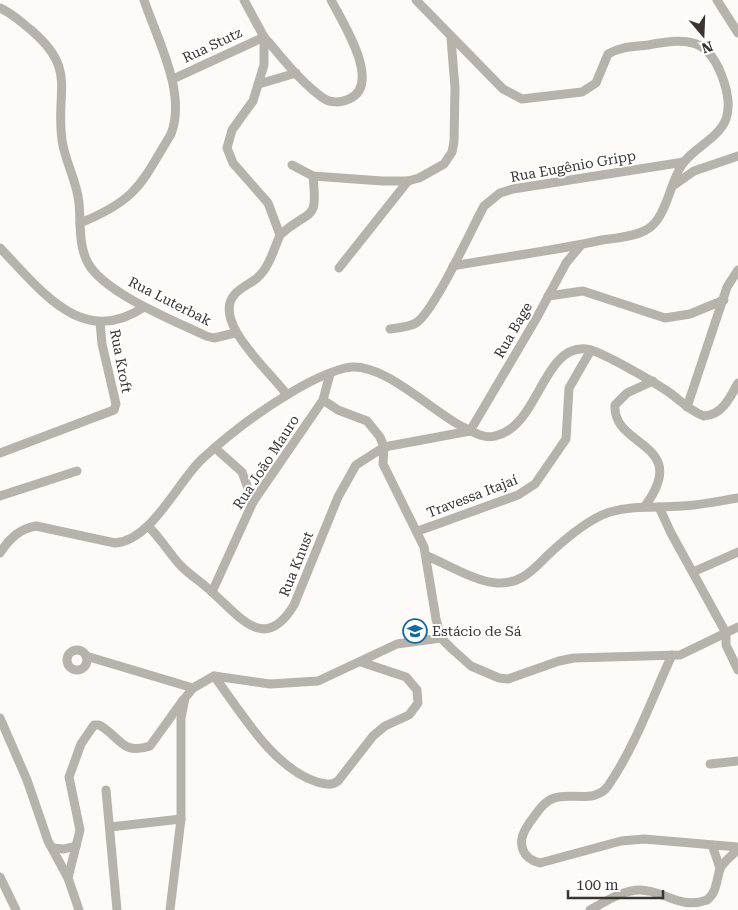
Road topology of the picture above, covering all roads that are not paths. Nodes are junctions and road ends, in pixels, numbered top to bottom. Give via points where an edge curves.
1 (144, 0) edge
2 (244, 0) edge
3 (331, 0) edge
4 (416, 0) edge
5 (717, 0) edge
6 (0, 8) edge
7 (738, 33) edge
8 (264, 37) junction
9 (451, 38) junction
10 (296, 73) junction
11 (173, 79) junction
12 (259, 84) junction
13 (738, 156) edge
14 (684, 162) junction
15 (292, 165) dead end
16 (314, 176) junction
17 (408, 181) junction
18 (674, 185) junction
19 (80, 222) junction
20 (280, 235) junction
21 (581, 245) junction
22 (0, 248) edge
23 (453, 266) junction
24 (340, 268) dead end
25 (738, 270) edge
26 (548, 296) junction
27 (724, 297) junction
28 (144, 307) junction
29 (100, 323) junction
30 (390, 329) dead end
31 (235, 333) junction
32 (591, 350) junction
33 (330, 374) junction
34 (653, 381) junction
35 (738, 383) edge
36 (287, 395) junction
37 (323, 400) junction
38 (687, 407) junction
39 (470, 431) junction
40 (384, 447) junction
41 (215, 448) junction
42 (0, 453) edge
43 (77, 471) dead end
44 (0, 496) edge
45 (738, 498) edge
46 (253, 502) junction
47 (645, 506) junction
48 (660, 507) junction
49 (149, 527) junction
50 (418, 531) junction
51 (738, 552) edge
52 (0, 553) edge
53 (427, 556) junction
54 (693, 572) junction
55 (212, 592) junction
56 (738, 627) edge
57 (726, 633) junction
58 (441, 638) junction
59 (672, 655) junction
60 (86, 656) dead end
61 (361, 662) junction
62 (738, 670) edge
63 (214, 676) junction
64 (193, 688) junction
65 (184, 698) junction
66 (0, 718) edge
67 (738, 761) edge
68 (710, 764) dead end
69 (106, 790) dead end
70 (182, 819) junction
71 (110, 827) junction
72 (77, 844) junction
73 (712, 845) junction
74 (53, 848) junction
75 (738, 848) edge
76 (720, 868) junction
77 (0, 877) edge
78 (68, 878) junction
79 (610, 900) junction
80 (16, 910) edge
81 (79, 910) edge
82 (117, 910) edge
83 (170, 910) edge
84 (590, 910) edge
85 (605, 910) edge

1 - 11 street
2 - 8 street
3 - 10 street via 360,60 361,87 351,98 334,102 324,99
4 - 9 street
5 - 7 street
6 - 19 street, Rua Luterbak via 41,38 61,69 62,138 76,190
8 - 10 street
8 - 11 street, Rua Stutz
8 - 12 street via 264,65
9 - 14 street via 503,89 522,99 590,89 599,79 605,58 617,49 682,39 697,44 710,53 720,68 727,89 728,108 722,126
9 - 17 street via 455,88 452,152 444,164 432,172
10 - 12 street
11 - 19 street via 175,124 142,183 124,202
12 - 20 street via 253,101 232,130 227,148 233,164 268,203
13 - 18 street via 694,172
14 - 18 street
14 - 23 street, Rua Eugênio Gripp via 500,194 484,206
15 - 16 street
16 - 17 street
16 - 20 street via 316,201 313,211
17 - 24 street
18 - 21 street via 655,222 647,230
19 - 28 street, Rua Luterbak via 85,255 91,267 122,295
20 - 31 street via 264,270 231,299 228,311
21 - 23 street
21 - 26 street, Rua Bage via 566,263
22 - 29 street via 47,296 74,315
23 - 30 street, Rua Eugênio Gripp via 422,318 409,326
25 - 27 street
26 - 27 street via 583,291 666,318 690,314
26 - 39 street, Rua Bage
27 - 38 street
28 - 29 street via 128,317
28 - 31 street, Rua Luterbak via 206,336 214,338
29 - 42 street, Rua Kroft via 116,404 112,411
31 - 36 street
32 - 34 street
32 - 39 street via 576,350 562,358 549,373 525,416 514,427 493,437
32 - 50 street, Travessa Itajaí via 569,388 566,439 536,484 518,495
33 - 36 street
33 - 37 street, Rua João Mauro
33 - 39 street via 357,367 376,371
34 - 38 street
34 - 47 street via 628,393 615,405 614,412 648,450 662,472 656,492
35 - 38 street via 723,408 716,413 704,416
36 - 41 street
37 - 40 street via 338,410 367,421
37 - 46 street, Rua João Mauro
39 - 40 street, Rua Knust
40 - 50 street via 383,464
40 - 55 street, Rua Knust via 352,470 294,605 281,623 259,628 244,623
41 - 46 street via 242,472
41 - 49 street via 176,490
43 - 44 street
45 - 48 street
46 - 55 street, Rua João Mauro
47 - 48 street
47 - 53 street via 608,513 592,521 549,554 527,576 516,581 497,583 481,579
48 - 54 street
49 - 52 street via 125,542 115,543 47,527 31,527 14,535
49 - 55 street, Rua Knust via 182,566
50 - 53 street
51 - 54 street
53 - 58 street via 430,594
54 - 57 street
56 - 57 street
57 - 59 street via 687,653
57 - 62 street via 726,645
58 - 59 street via 471,666 508,679 574,658
58 - 61 street via 397,644
59 - 73 street via 608,787 595,796 560,797 546,802 524,830 523,851 531,861 540,862 621,841
60 - 64 street
61 - 63 street via 318,681 298,684 270,684
61 - 63 street via 406,677 417,690 418,702 409,715 385,726 373,736 338,780 330,784 304,778 290,769 268,747
63 - 64 street
64 - 65 street
65 - 70 street
65 - 72 street via 157,739 141,749 125,746 99,725 91,727 70,777 80,830
66 - 74 street
67 - 68 street
69 - 71 street
70 - 71 street
70 - 83 street
71 - 82 street
72 - 74 street via 64,849
72 - 78 street
73 - 75 street
73 - 76 street
74 - 78 street
75 - 76 street
76 - 79 street via 716,889 697,906 676,907 641,890
77 - 80 street
78 - 81 street
79 - 84 street
79 - 85 street

